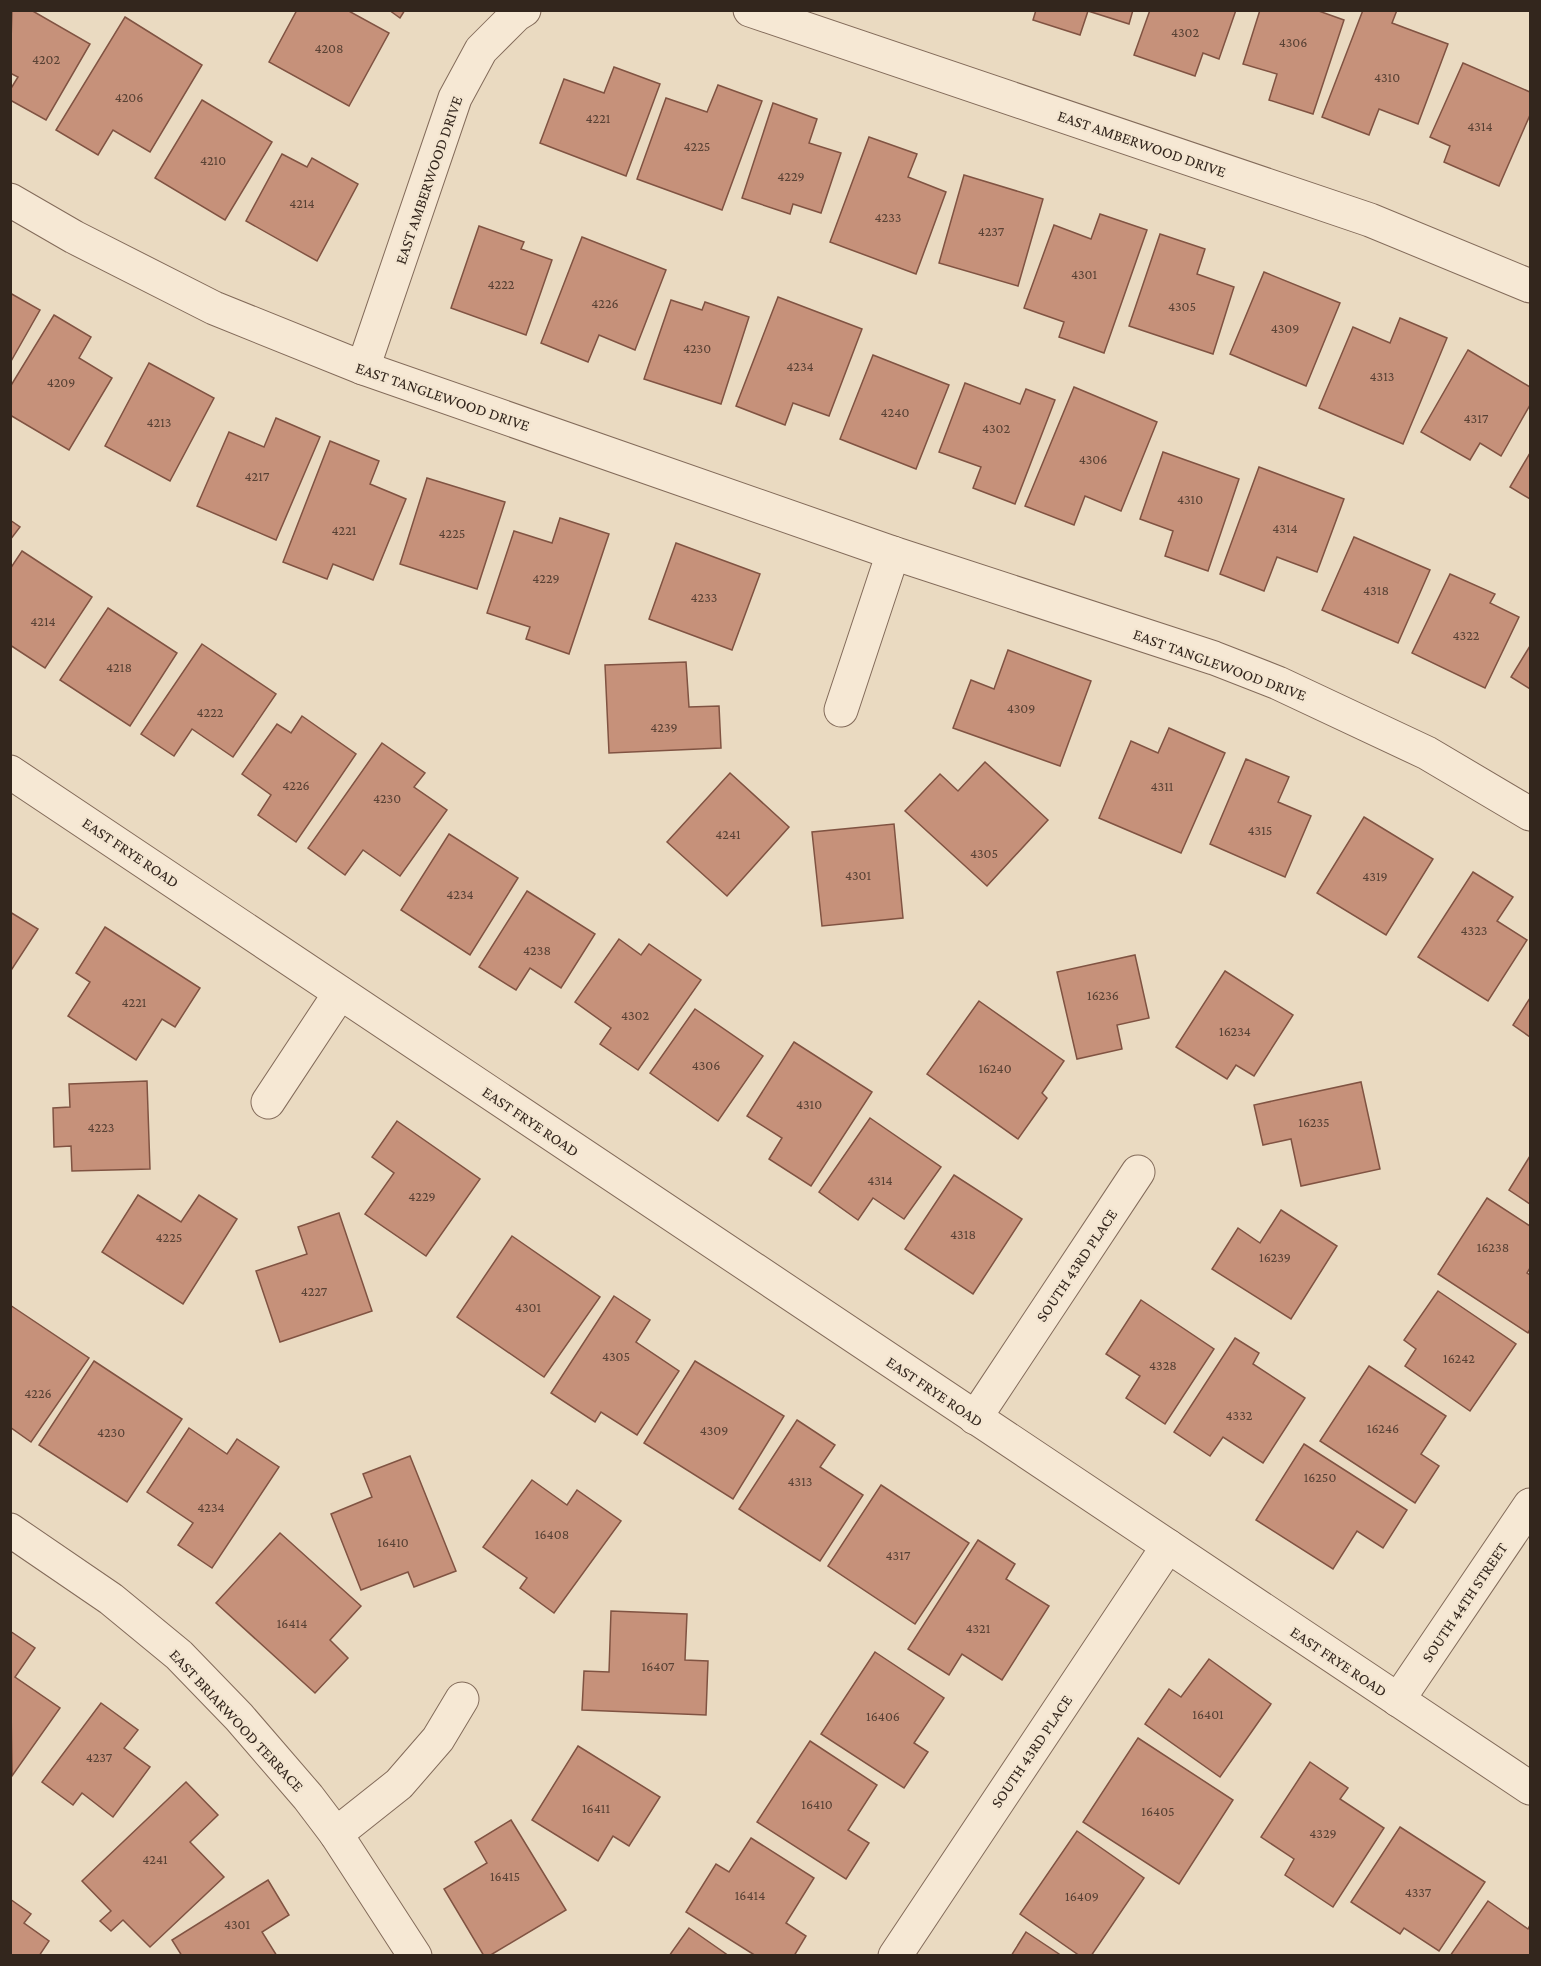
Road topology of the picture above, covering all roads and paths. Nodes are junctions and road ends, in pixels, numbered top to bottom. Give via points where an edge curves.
1 (525, 10) edge
2 (750, 10) edge
3 (10, 200) edge
4 (1530, 286) edge
5 (363, 368) junction
6 (893, 553) junction
7 (841, 710) dead end
8 (10, 772) edge
9 (1530, 814) edge
10 (340, 993) junction
11 (268, 1102) dead end
12 (1138, 1172) dead end
13 (975, 1418) junction
14 (1530, 1505) edge
15 (10, 1530) edge
16 (1168, 1546) junction
17 (462, 1699) dead end
18 (1398, 1700) junction
19 (1530, 1788) edge
20 (336, 1834) junction
21 (415, 1956) edge
22 (895, 1956) edge

1 - 5 street, EAST AMBERWOOD DRIVE via 481,50 455,98
2 - 4 street, EAST AMBERWOOD DRIVE via 1370,220
3 - 5 street, EAST TANGLEWOOD DRIVE via 214,308
5 - 6 street, EAST TANGLEWOOD DRIVE
6 - 7 street
6 - 9 street, EAST TANGLEWOOD DRIVE via 1214,658 1278,683 1427,753
8 - 10 street, EAST FRYE ROAD
10 - 11 street
10 - 13 street, EAST FRYE ROAD
12 - 13 street, SOUTH 43RD PLACE
13 - 16 street, EAST FRYE ROAD
14 - 18 street, SOUTH 44TH STREET
15 - 20 street, EAST BRIARWOOD TERRACE via 111,1599 179,1655 247,1726
16 - 18 street, EAST FRYE ROAD
16 - 22 street, SOUTH 43RD PLACE
17 - 20 street via 438,1739 399,1784
18 - 19 street, EAST FRYE ROAD
20 - 21 street, EAST BRIARWOOD TERRACE

